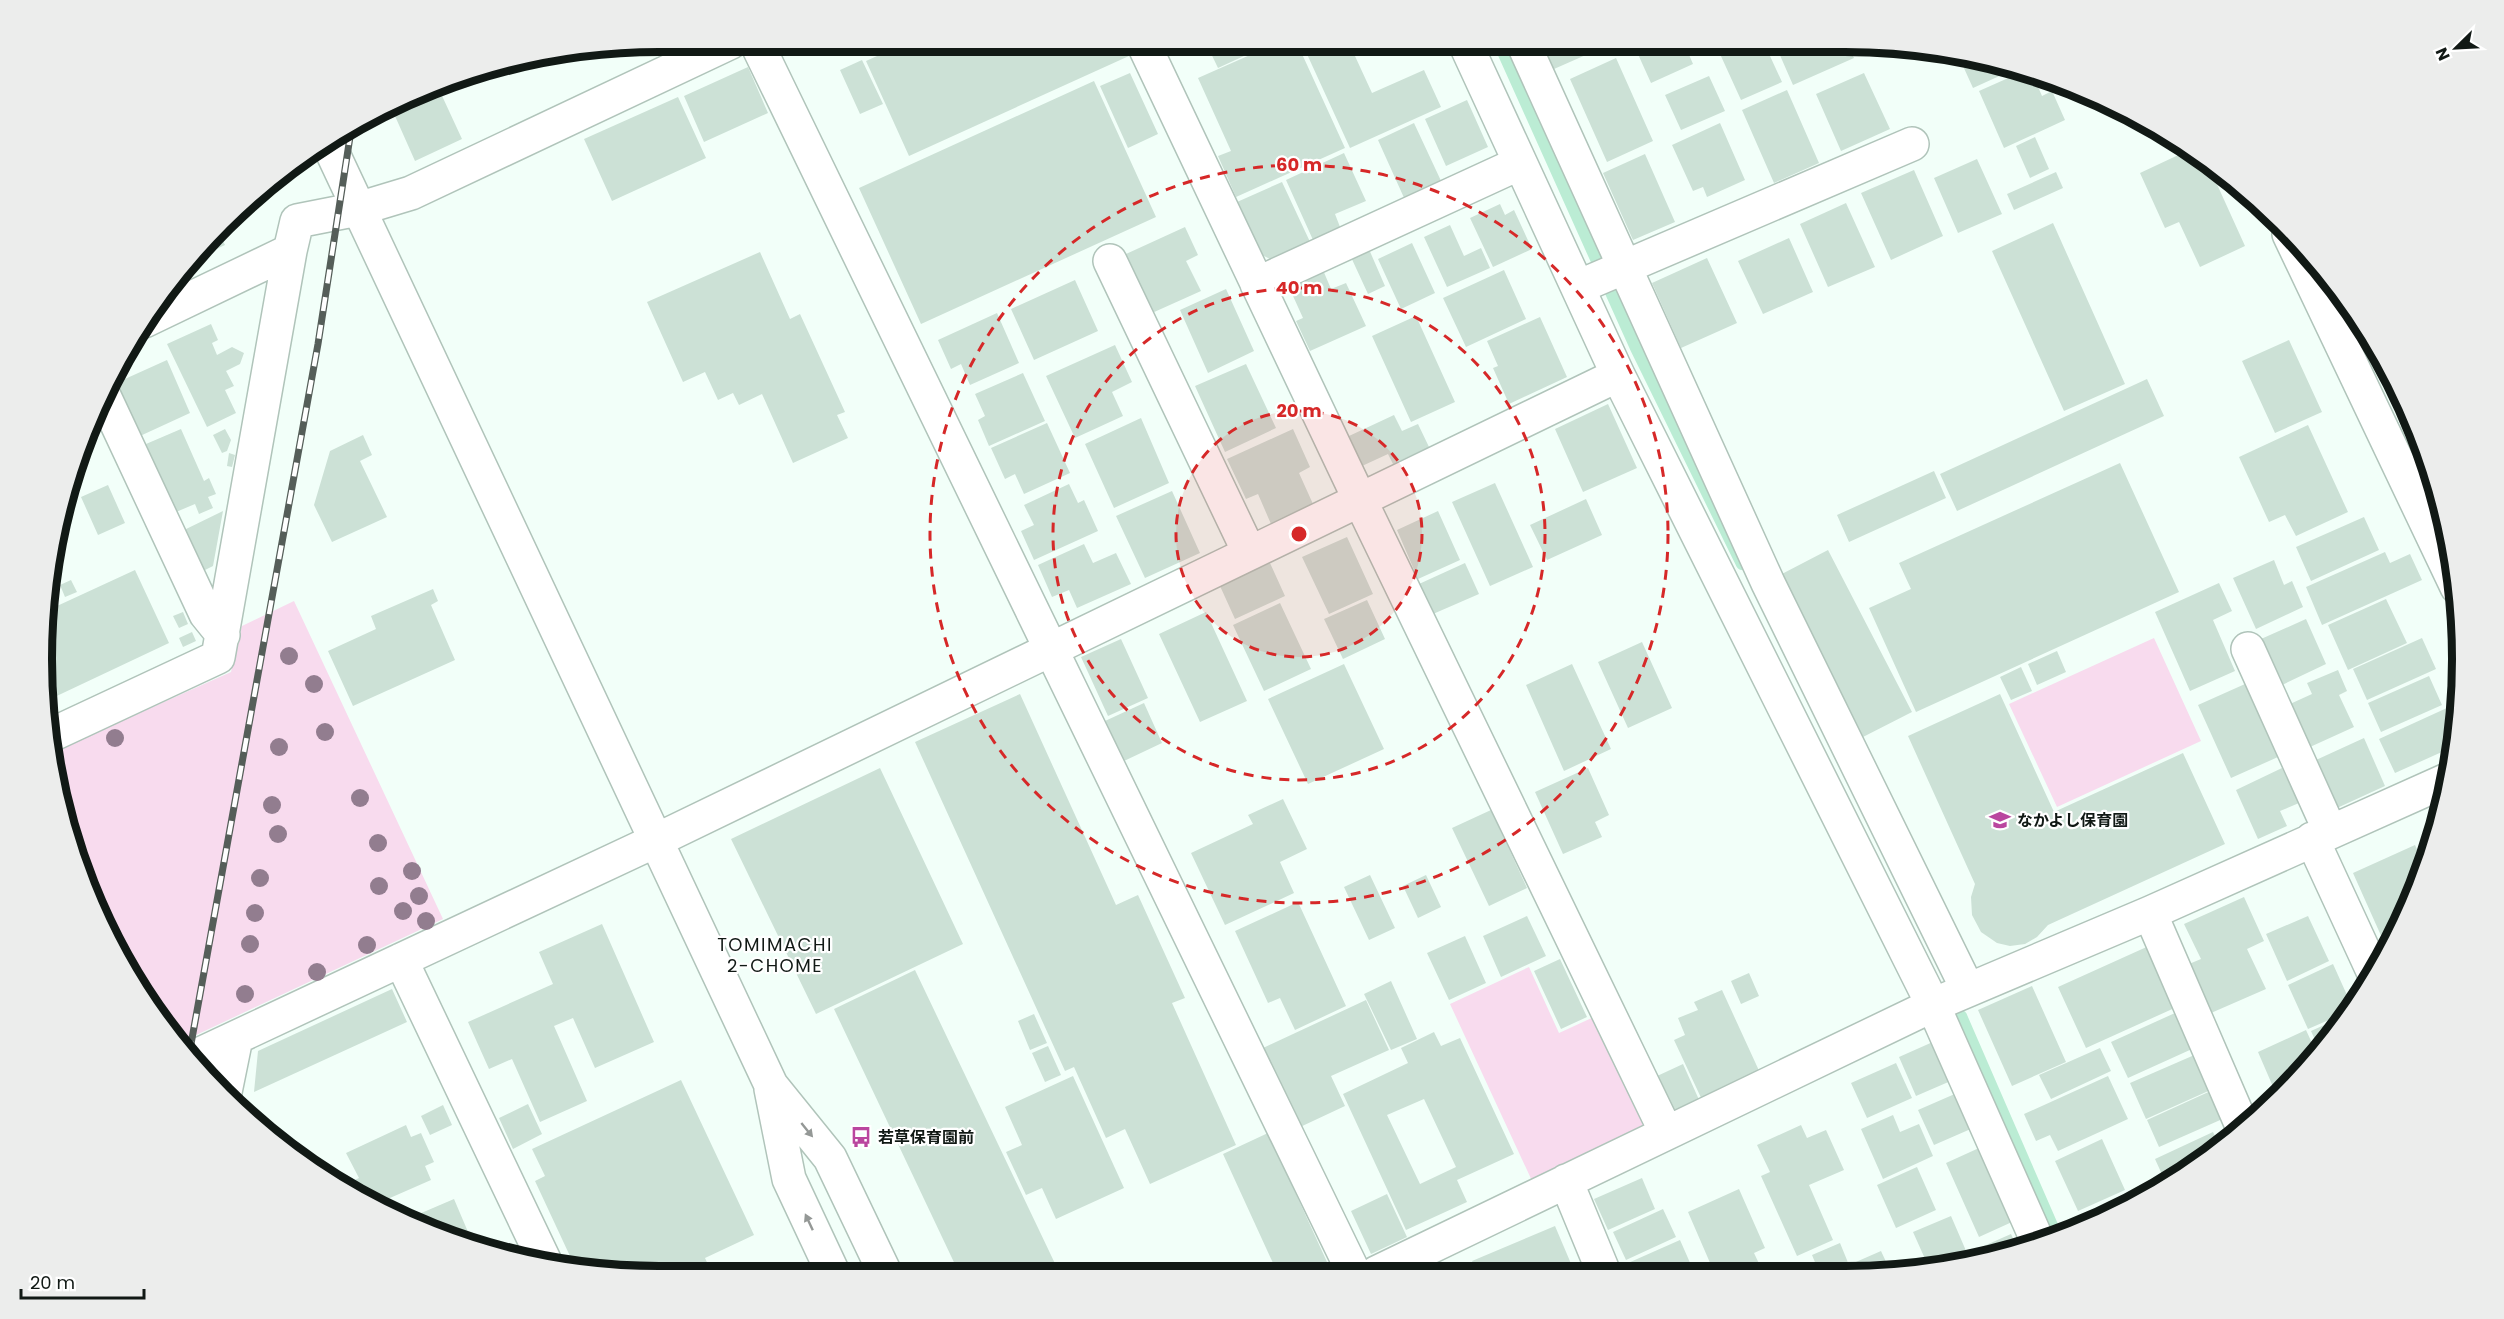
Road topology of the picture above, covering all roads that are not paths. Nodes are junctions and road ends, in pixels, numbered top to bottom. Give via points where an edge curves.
1 (710, 52) edge
2 (761, 52) edge
3 (1148, 52) edge
4 (1469, 52) edge
5 (1526, 52) edge
6 (1912, 144) dead end
7 (331, 150) edge
8 (1520, 163) junction
9 (358, 209) junction
10 (290, 251) junction
11 (2301, 259) edge
12 (1110, 261) dead end
13 (1603, 276) junction
14 (1257, 284) junction
15 (162, 312) edge
16 (1618, 375) junction
17 (109, 406) edge
18 (1359, 498) junction
19 (1249, 552) junction
20 (2442, 556) edge
21 (223, 634) junction
22 (1052, 648) junction
23 (2248, 648) dead end
24 (57, 732) edge
25 (2439, 784) edge
26 (2321, 835) junction
27 (655, 841) junction
28 (2150, 912) junction
29 (401, 960) junction
30 (2370, 963) edge
31 (1968, 990) junction
32 (1934, 1005) junction
33 (236, 1038) junction
34 (199, 1055) edge
35 (771, 1084) junction
36 (226, 1085) edge
37 (2240, 1120) edge
38 (1666, 1132) junction
39 (1566, 1181) junction
40 (2035, 1236) edge
41 (542, 1255) edge
42 (830, 1266) edge
43 (882, 1266) edge
44 (1350, 1266) edge
45 (1390, 1266) edge
46 (1601, 1266) edge

1 - 9 street via 411,193
2 - 22 street
3 - 14 street
4 - 8 street
5 - 13 street
6 - 13 street
7 - 9 street
8 - 13 street
8 - 14 street
9 - 10 street via 297,221
9 - 27 street
10 - 15 street
10 - 21 street
11 - 20 street
12 - 19 street
13 - 16 street
13 - 31 street via 1768,583
14 - 18 street
16 - 18 street
16 - 32 street
17 - 21 street via 206,614
18 - 19 street
18 - 38 street
19 - 22 street
21 - 24 street via 218,657
22 - 27 street
22 - 44 street
23 - 26 street
25 - 26 street
26 - 28 street
26 - 30 street
27 - 29 street
27 - 35 street
28 - 31 street
28 - 37 street
29 - 33 street
29 - 41 street
31 - 32 street
32 - 38 street
32 - 40 street
33 - 34 street
33 - 36 street
42 -> 35 street via 789,1179
35 -> 43 street via 830,1158
38 - 39 street
39 - 45 street
39 - 46 street

